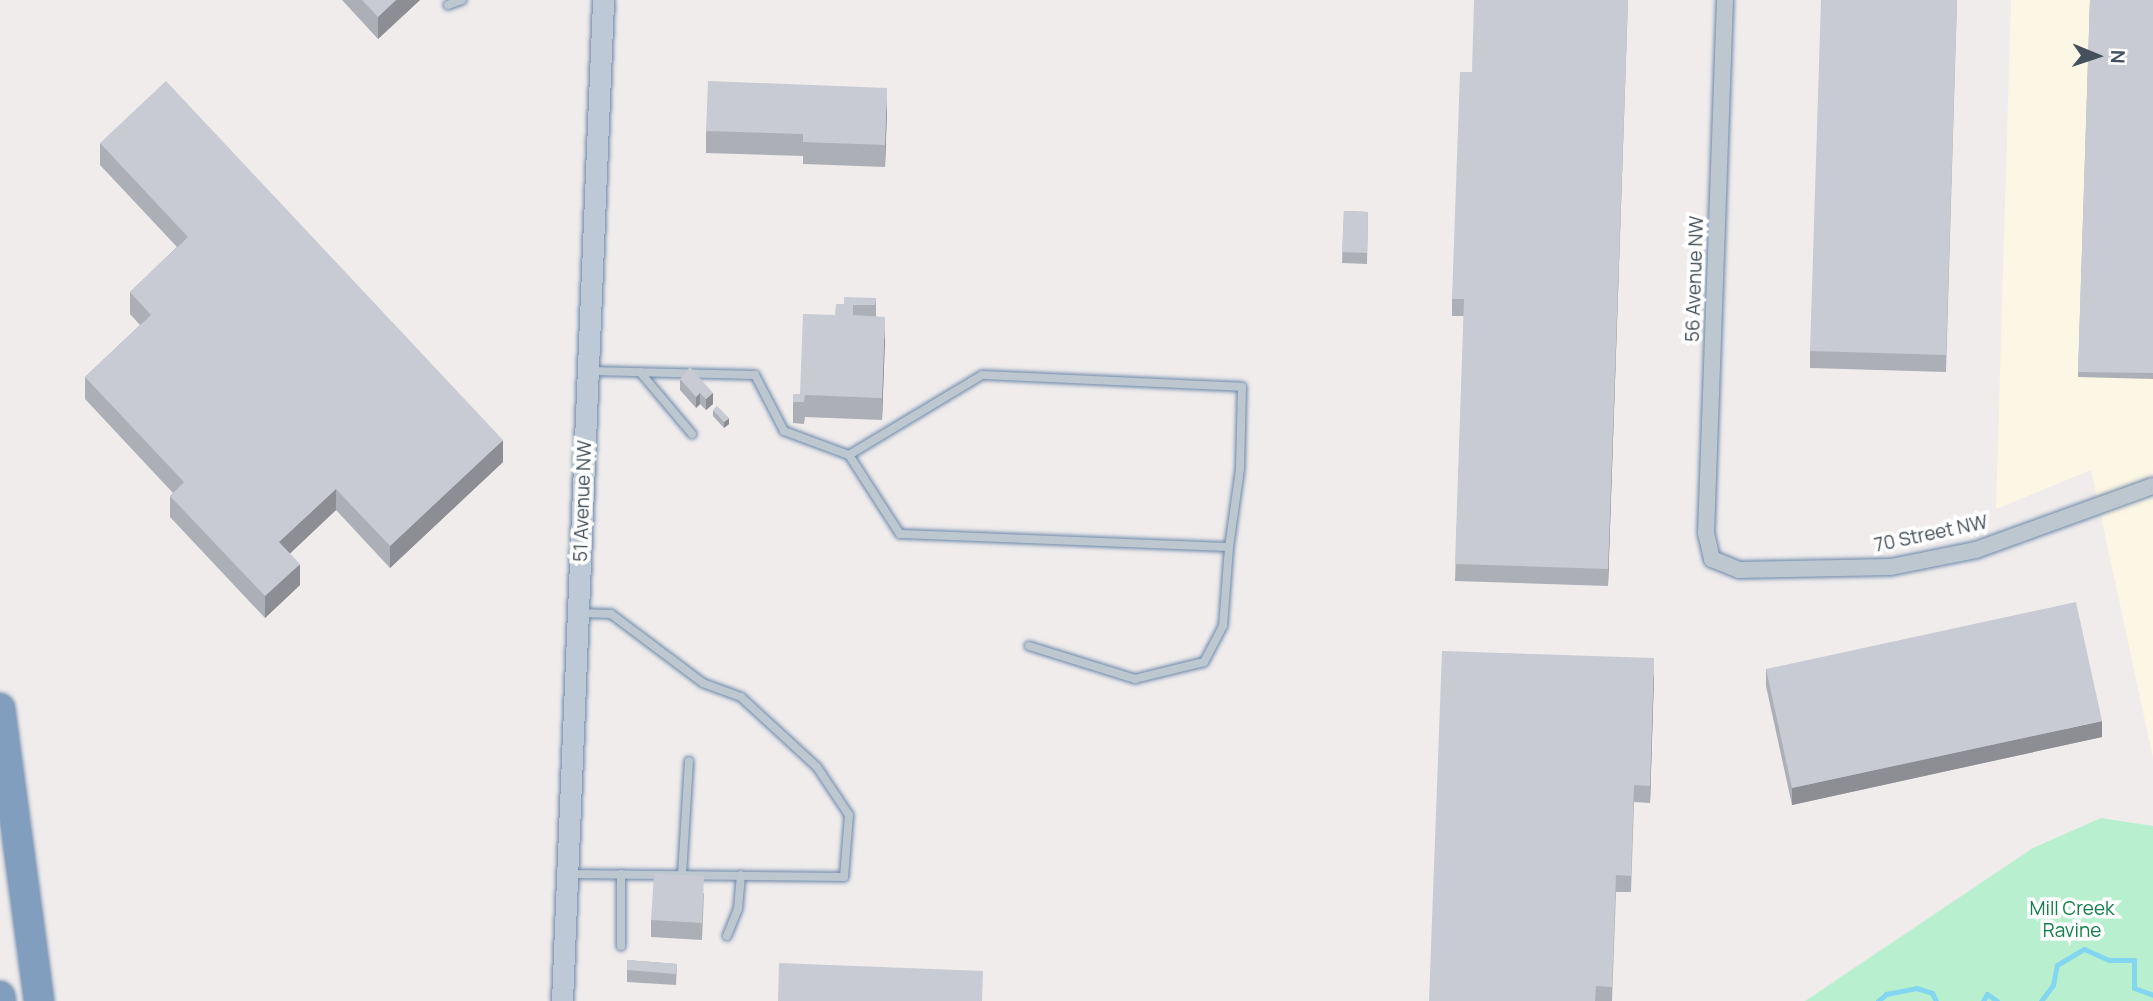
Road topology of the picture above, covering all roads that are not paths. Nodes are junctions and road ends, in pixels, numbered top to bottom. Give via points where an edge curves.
1 (462, 0) edge
2 (603, 0) edge
3 (1725, 0) edge
4 (448, 5) dead end
5 (588, 370) junction
6 (640, 372) junction
7 (692, 434) dead end
8 (849, 455) junction
9 (2153, 485) edge
10 (1229, 547) junction
11 (1712, 559) joint
12 (578, 613) junction
13 (1029, 646) dead end
14 (0, 708) edge
15 (689, 761) dead end
16 (567, 874) junction
17 (621, 874) junction
18 (682, 875) junction
19 (741, 876) junction
20 (727, 936) dead end
21 (621, 946) dead end
22 (39, 1001) edge
23 (562, 1001) edge

1 - 4 lane
2 - 5 street, 51 Avenue NW
3 - 11 street, 56 Avenue NW via 1706,533
5 - 6 lane
5 - 12 street, 51 Avenue NW
6 - 7 lane
6 - 8 lane via 755,375 784,431
8 - 10 lane via 900,534
8 - 10 lane via 982,375 1242,387 1240,468
9 - 11 street, 70 Street NW via 1976,550 1891,567 1739,570
10 - 13 lane via 1223,626 1204,662 1135,679
12 - 16 street, 51 Avenue NW
12 - 19 lane via 611,614 703,683 741,697 817,768 849,815 844,877
14 - 22 highway
15 - 18 lane
16 - 17 lane
16 - 23 street, 51 Avenue NW
17 - 18 lane
17 - 21 lane
18 - 19 lane
19 - 20 lane via 738,909

